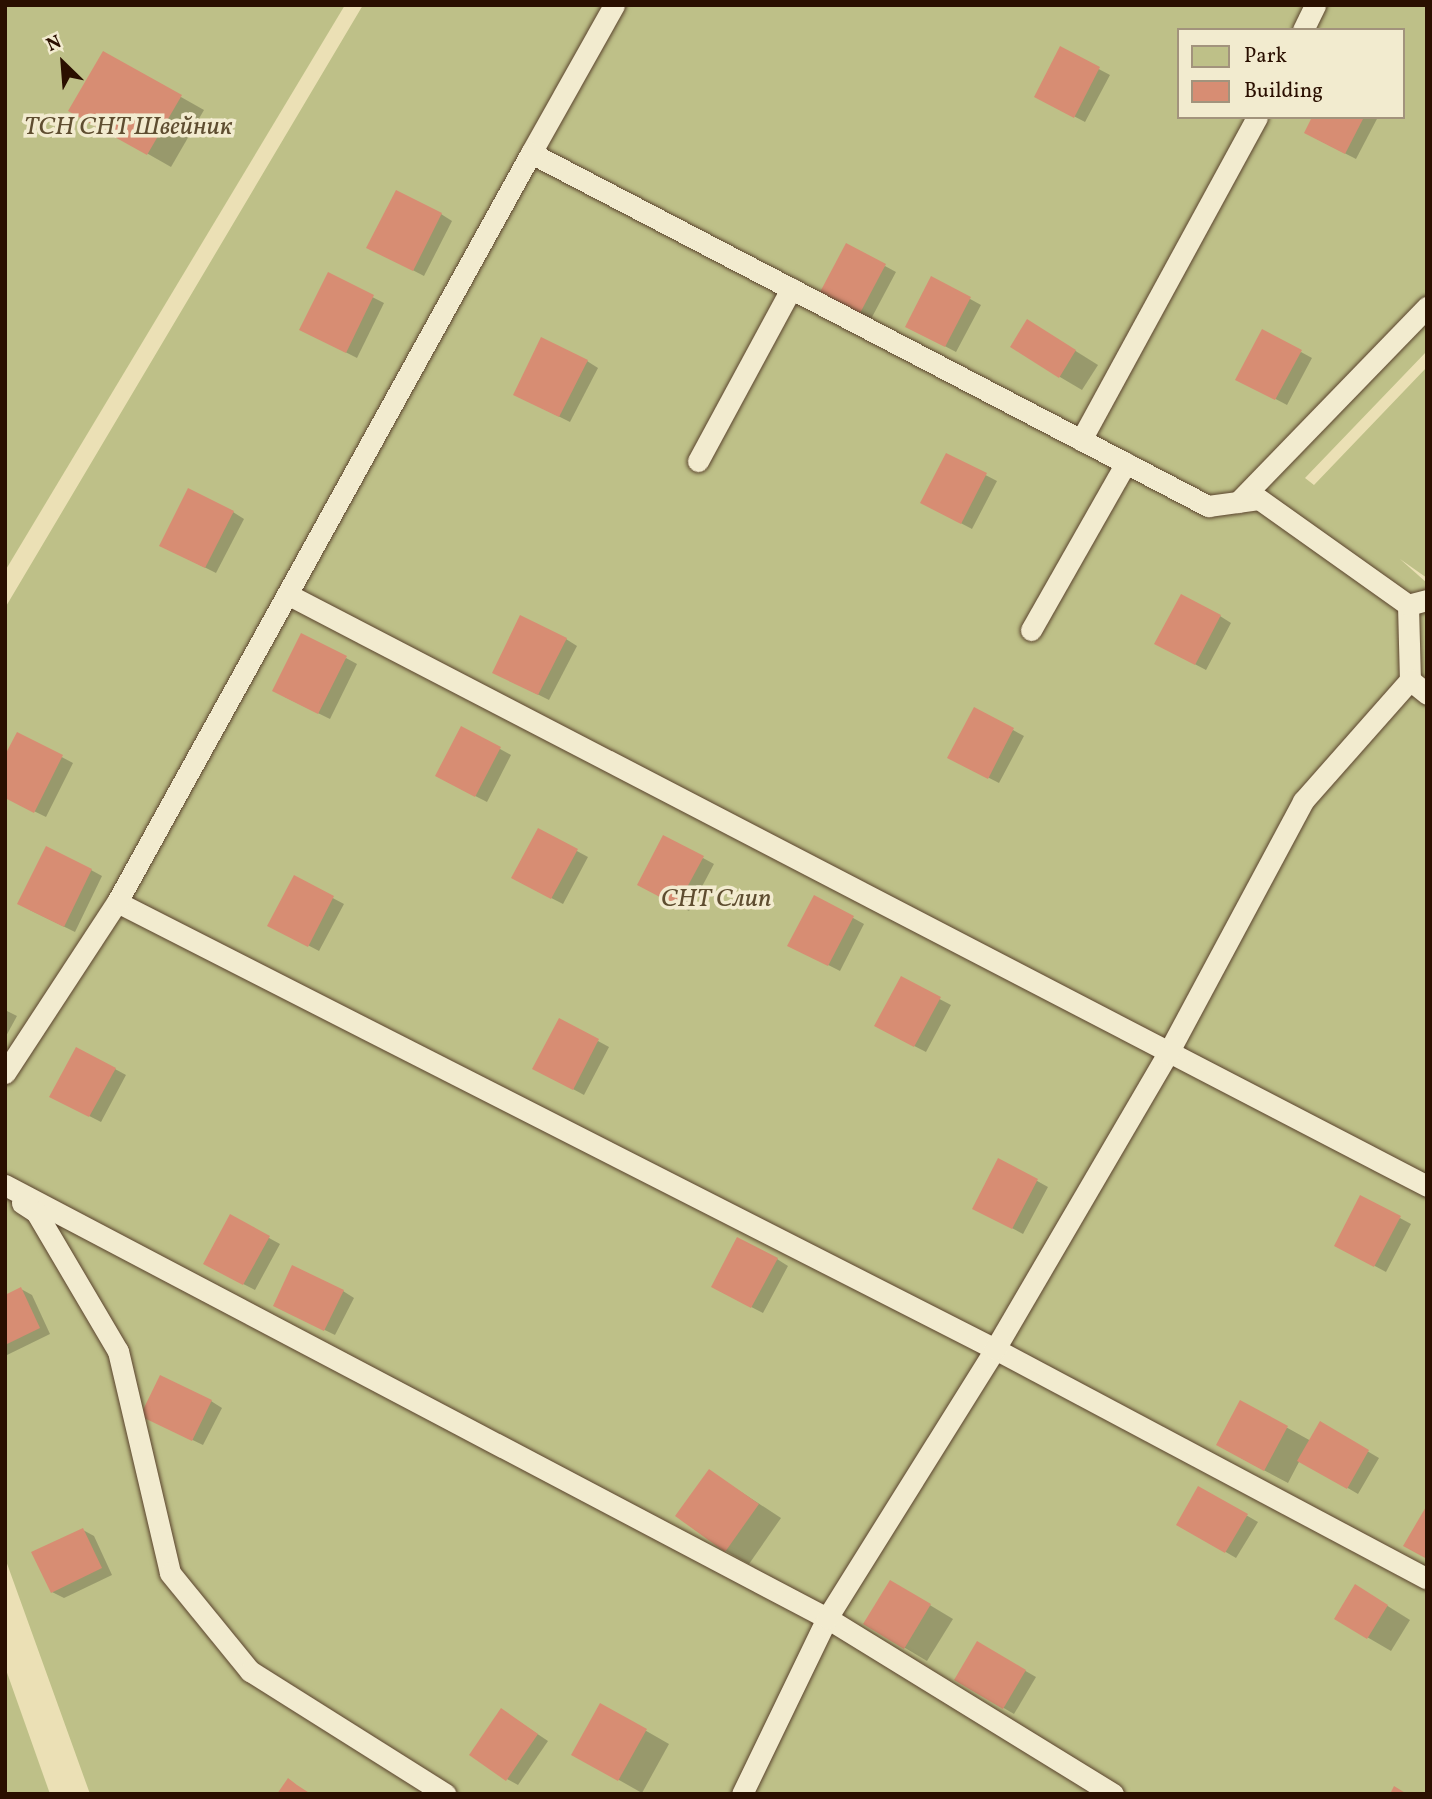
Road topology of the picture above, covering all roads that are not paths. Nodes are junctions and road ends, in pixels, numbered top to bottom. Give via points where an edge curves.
1 (614, 5) edge
2 (1315, 5) edge
3 (1304, 28) edge
4 (1256, 119) edge
5 (531, 153) junction
6 (791, 289) junction
7 (1427, 307) edge
8 (1081, 440) junction
9 (698, 461) dead end
10 (1126, 463) junction
11 (1238, 502) junction
12 (289, 595) junction
13 (1418, 603) edge
14 (1031, 630) dead end
15 (1410, 680) junction
16 (1427, 694) edge
17 (117, 902) junction
18 (1168, 1053) junction
19 (5, 1073) edge
20 (5, 1185) edge
21 (1427, 1186) edge
22 (5, 1192) edge
23 (995, 1349) junction
24 (1427, 1579) edge
25 (827, 1618) junction
26 (445, 1794) edge
27 (742, 1794) edge
28 (1113, 1794) edge

1 - 5 lane
2 - 3 lane
4 - 8 lane
5 - 6 lane
5 - 12 lane
6 - 8 lane
6 - 9 lane
7 - 11 lane
8 - 10 lane
10 - 11 lane via 1208,506
10 - 14 lane
11 - 13 lane via 1259,499
12 - 17 lane
12 - 18 lane
13 - 15 lane
15 - 16 lane
15 - 18 lane via 1303,801
17 - 19 lane
17 - 23 lane
18 - 21 lane
18 - 23 lane
20 - 25 lane
22 - 26 lane via 36,1212 118,1351 170,1573 250,1671
23 - 24 lane
23 - 25 lane
25 - 27 lane
25 - 28 lane

